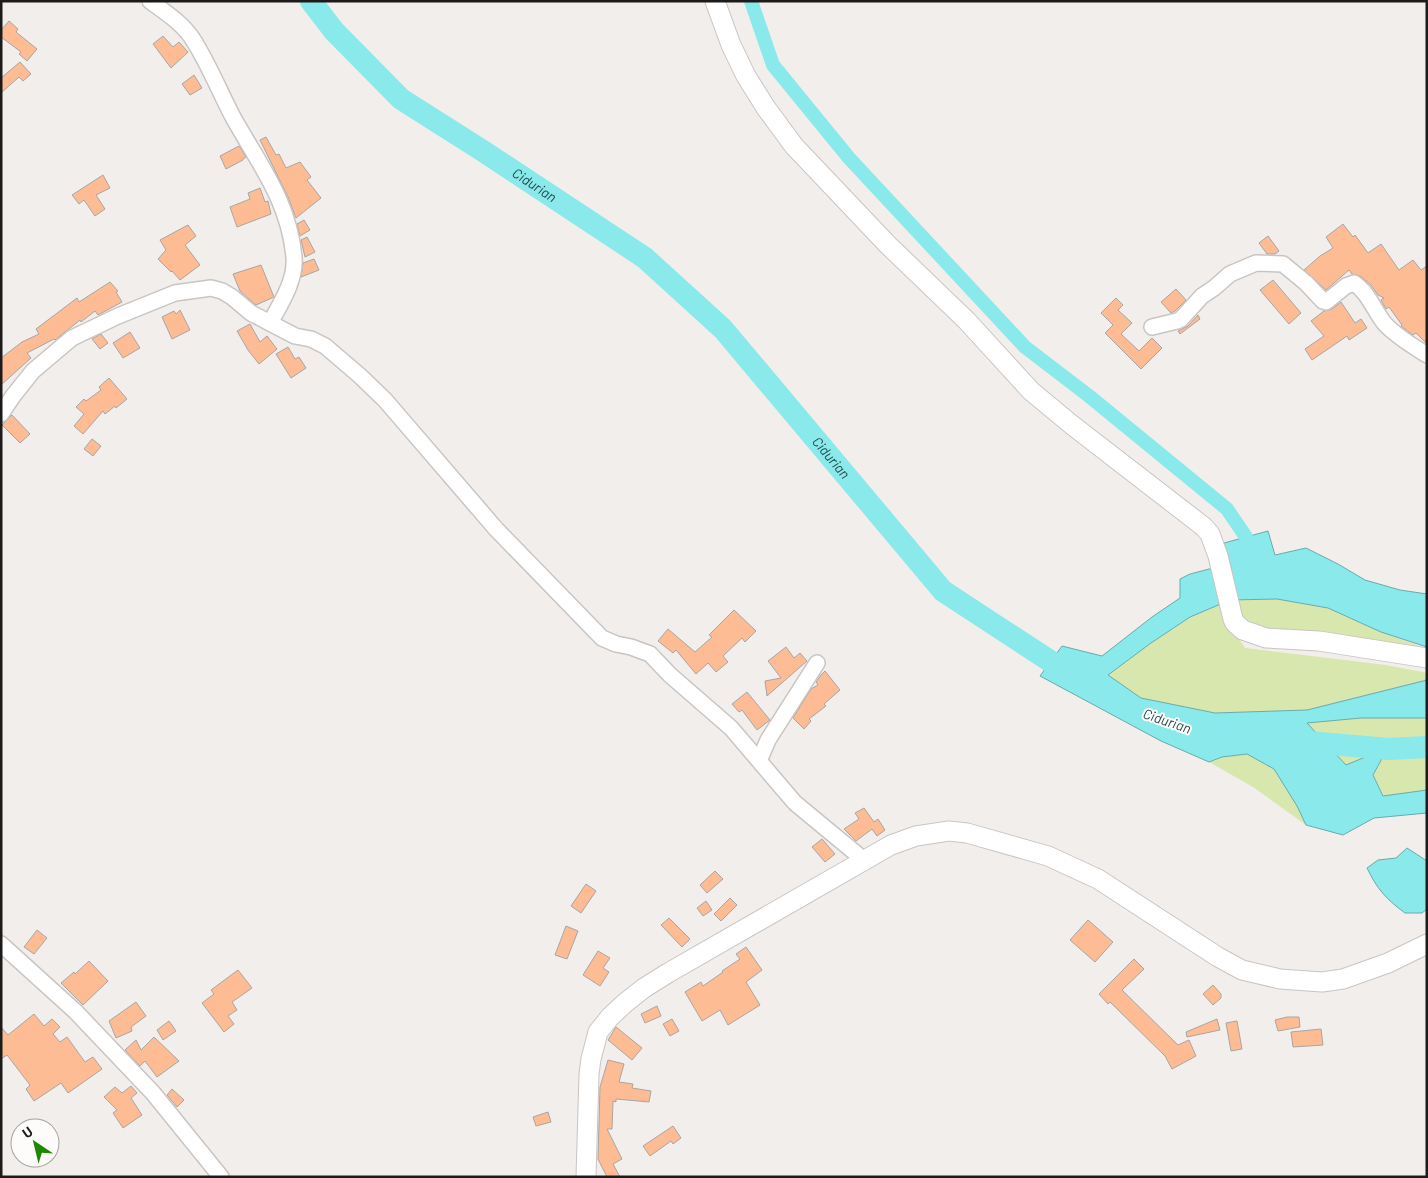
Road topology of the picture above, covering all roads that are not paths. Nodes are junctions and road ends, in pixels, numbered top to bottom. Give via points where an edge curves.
1 (150, 1) edge
2 (715, 1) edge
3 (270, 323) junction
4 (1152, 327) dead end
5 (1427, 355) edge
6 (1, 414) edge
7 (1427, 658) edge
8 (817, 663) dead end
9 (759, 761) junction
10 (864, 860) junction
11 (1, 944) edge
12 (1427, 944) edge
13 (221, 1177) edge
14 (586, 1177) edge

1 - 3 street via 192,37 282,202 294,258 286,295
2 - 7 street via 746,76 794,146 967,321 1036,396 1204,526 1218,556 1230,609 1239,627 1266,638 1319,640
3 - 6 street via 251,313 232,296 211,288 175,293 72,338 33,371
3 - 9 street via 325,346 359,375 385,400 496,529 602,638 650,654 731,728
4 - 5 street via 1181,319 1202,296 1230,274 1256,262 1272,262 1283,264 1326,302 1354,283 1370,300 1385,324
8 - 9 street via 768,740
9 - 10 street via 795,803
10 - 12 street via 890,845 916,836 949,831 1048,856 1098,880 1226,962 1242,970 1280,979 1322,982 1343,979 1388,963
10 - 14 street via 660,978 610,1017 598,1032 591,1059
11 - 13 street via 95,1032 152,1093

